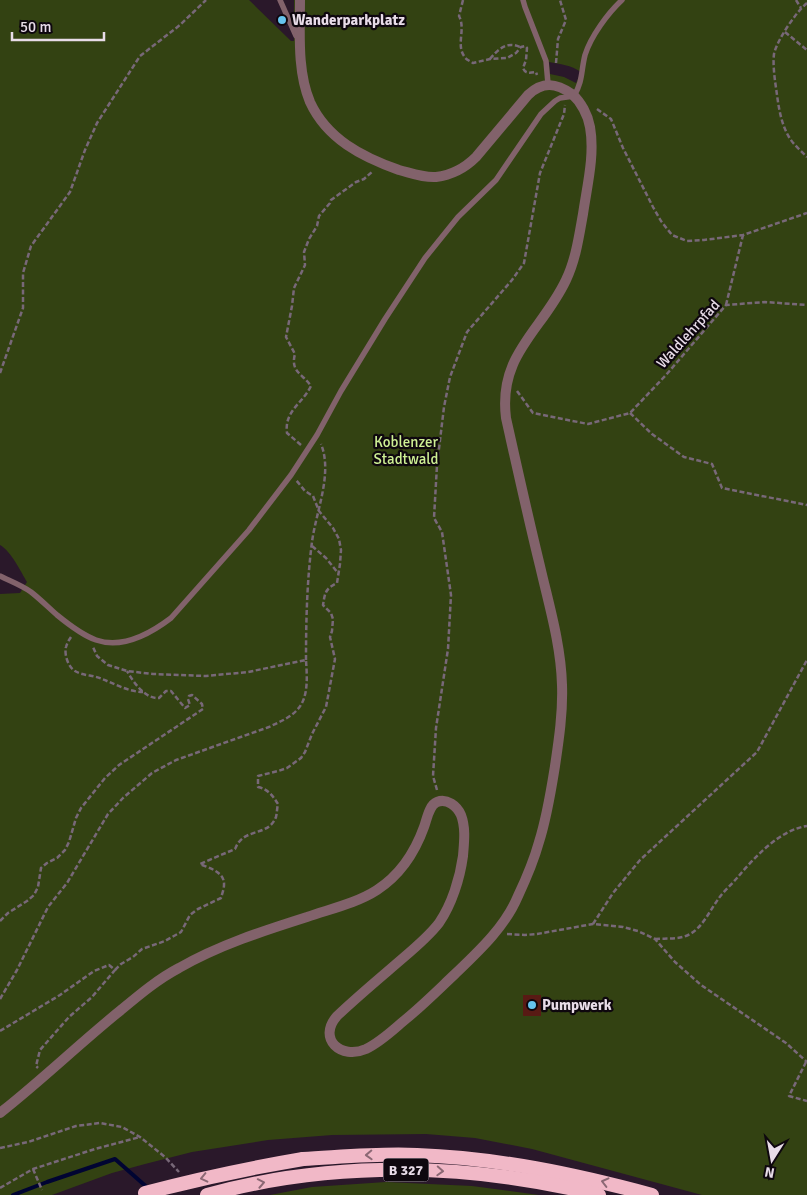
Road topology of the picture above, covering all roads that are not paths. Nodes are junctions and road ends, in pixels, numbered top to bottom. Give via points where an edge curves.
1 (280, 0) edge
2 (300, 0) edge
3 (523, 0) edge
4 (622, 0) edge
5 (300, 36) junction
6 (548, 85) junction
7 (573, 98) junction
8 (0, 576) edge
9 (0, 1113) edge
10 (139, 1195) edge
11 (207, 1195) edge
12 (599, 1195) edge
13 (652, 1195) edge

1 - 5 lane via 296,36
2 - 5 street
3 - 6 lane via 546,61
4 - 7 lane via 593,39
5 - 6 street via 305,88 318,118 327,129 347,146 381,163 426,177 459,170 476,157 533,90
6 - 7 street via 560,87
7 - 8 lane via 555,101 541,114 496,180 458,217 425,258 380,326 291,475 250,530 171,618 129,640 110,643 95,640 30,592
7 - 9 street via 587,116 591,152 575,256 559,293 514,361 504,400 556,638 562,699 559,740 540,842 510,912 465,965 394,1030 367,1048 353,1052 341,1051 332,1043 330,1033 334,1020 425,937 439,922 449,903 462,863 464,824 454,805 439,801 432,806 407,860 378,889 357,900 219,948 177,969 102,1025
13 -> 10 highway, B 327, bridge via 531,1167 415,1155 303,1159 221,1174
11 -> 12 highway, B 327 via 302,1176 381,1170 505,1177

